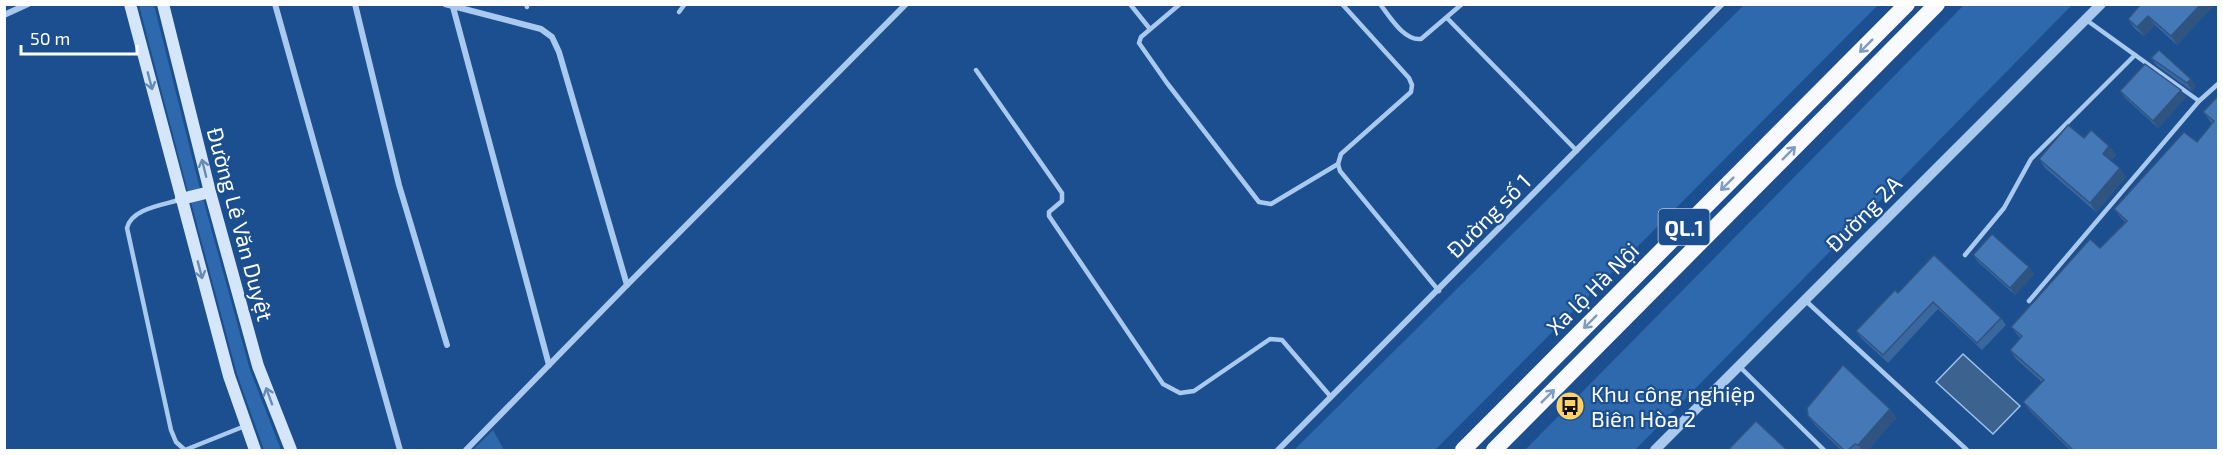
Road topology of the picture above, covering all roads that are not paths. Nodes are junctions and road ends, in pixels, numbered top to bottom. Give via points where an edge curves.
1 (28, 4) edge
2 (130, 4) edge
3 (163, 4) edge
4 (275, 4) edge
5 (355, 4) edge
6 (445, 4) edge
7 (685, 4) edge
8 (906, 4) edge
9 (1130, 4) edge
10 (1180, 4) edge
11 (1342, 4) edge
12 (1380, 4) edge
13 (1462, 4) edge
14 (1722, 4) edge
15 (1907, 4) edge
16 (1937, 4) edge
17 (2101, 4) edge
18 (453, 7) junction
19 (679, 12) dead end
20 (4, 15) edge
21 (1448, 19) junction
22 (2085, 19) junction
23 (1150, 29) junction
24 (2135, 55) junction
25 (976, 70) dead end
26 (2218, 84) edge
27 (2199, 101) junction
28 (1577, 151) junction
29 (1338, 164) junction
30 (210, 192) junction
31 (181, 199) junction
32 (1965, 255) dead end
33 (627, 285) junction
34 (1439, 291) junction
35 (1804, 300) junction
36 (2029, 301) dead end
37 (447, 345) dead end
38 (549, 365) junction
39 (1739, 366) junction
40 (1331, 397) junction
41 (244, 426) junction
42 (255, 450) edge
43 (291, 450) edge
44 (400, 450) edge
45 (466, 450) edge
46 (1278, 450) edge
47 (1463, 450) edge
48 (1494, 450) edge
49 (1655, 450) edge
50 (1824, 450) edge
51 (1967, 450) edge

1 - 20 street
2 -> 31 main road
30 -> 3 main road, Đường Lê Văn Duyệt
4 - 44 street
5 - 37 street via 399,185
6 - 18 street
7 - 19 lane
8 - 33 street
9 - 23 lane
10 - 23 lane
11 - 29 lane via 1412,85 1411,92 1341,154
12 - 21 lane via 1414,40
13 - 21 lane
14 - 28 street, Đường số 1
15 -> 47 highway, Xa lộ Hà Nội / QL.1
48 -> 16 highway, Xa lộ Hà Nội / QL.1
17 - 22 street, Đường 2A
18 - 33 street via 542,28 552,37 560,52
18 - 38 street
21 - 28 lane
22 - 24 lane
22 - 35 street, Đường 2A
23 - 29 lane via 1139,43 1259,202 1271,204
24 - 27 lane
24 - 32 lane via 2031,159 2004,208
25 - 40 lane via 1062,193 1062,201 1049,216 1163,384 1180,393 1194,391 1270,339 1279,338
26 - 27 lane
27 - 36 lane
28 - 34 street, Đường số 1
29 - 34 lane
30 - 31 main road
43 -> 30 main road, Đường Lê Văn Duyệt via 258,366
31 -> 41 main road
31 - 41 lane via 135,214 128,220 127,228 171,430 185,450
33 - 38 street
34 - 40 street, Đường số 1
35 - 39 street, Đường 2A
35 - 51 lane
38 - 45 street
39 - 49 street, Đường 2A
39 - 50 lane
40 - 46 street, Đường số 1
41 - 42 main road

